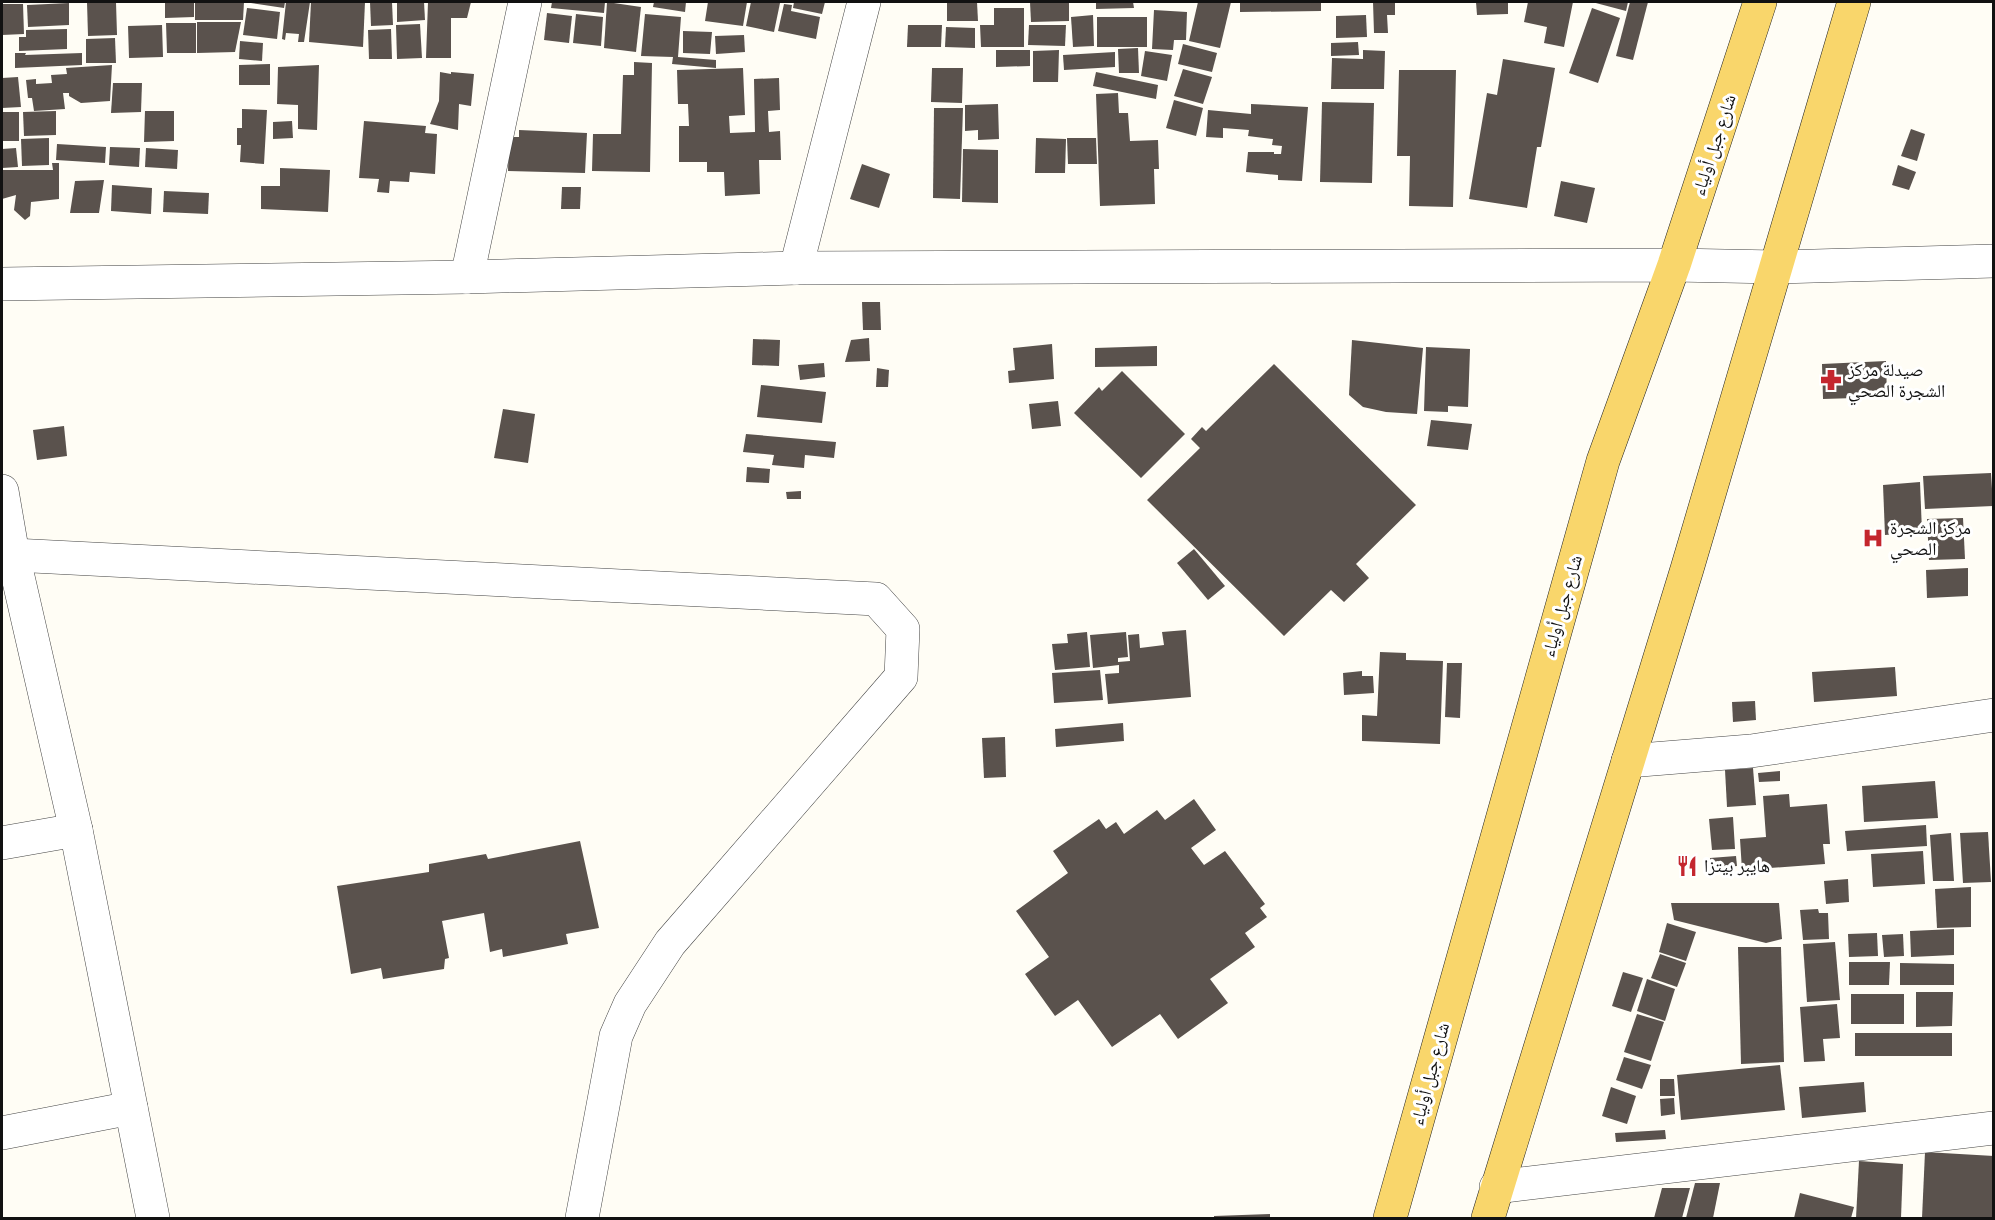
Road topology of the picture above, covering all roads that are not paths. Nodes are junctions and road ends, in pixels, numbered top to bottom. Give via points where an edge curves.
1 (525, 2) edge
2 (864, 2) edge
3 (1760, 2) edge
4 (1854, 2) edge
5 (1994, 261) edge
6 (1674, 265) junction
7 (1776, 267) junction
8 (796, 268) junction
9 (467, 277) junction
10 (2, 284) edge
11 (2, 491) edge
12 (7, 556) edge
13 (1994, 715) edge
14 (1628, 761) junction
15 (76, 830) junction
16 (2, 843) edge
17 (131, 1108) junction
18 (1994, 1128) edge
19 (2, 1133) edge
20 (1496, 1187) junction
21 (153, 1218) edge
22 (582, 1218) edge
23 (1390, 1218) edge
24 (1488, 1218) edge

1 - 9 street
2 - 8 street
3 - 6 main road, شارع جبل أولياء
4 - 7 main road
5 - 7 street
6 - 7 street
6 - 8 street
6 - 23 main road, شارع جبل أولياء via 1603,461
7 - 14 main road
8 - 9 street
9 - 10 street
11 - 12 street
12 - 15 street
12 - 22 street via 876,599 903,629 902,677 670,943 630,1004 616,1036
13 - 14 street via 1751,752
14 - 20 main road
15 - 16 street
15 - 17 street
17 - 19 street
17 - 21 street
18 - 20 street
20 - 24 main road

